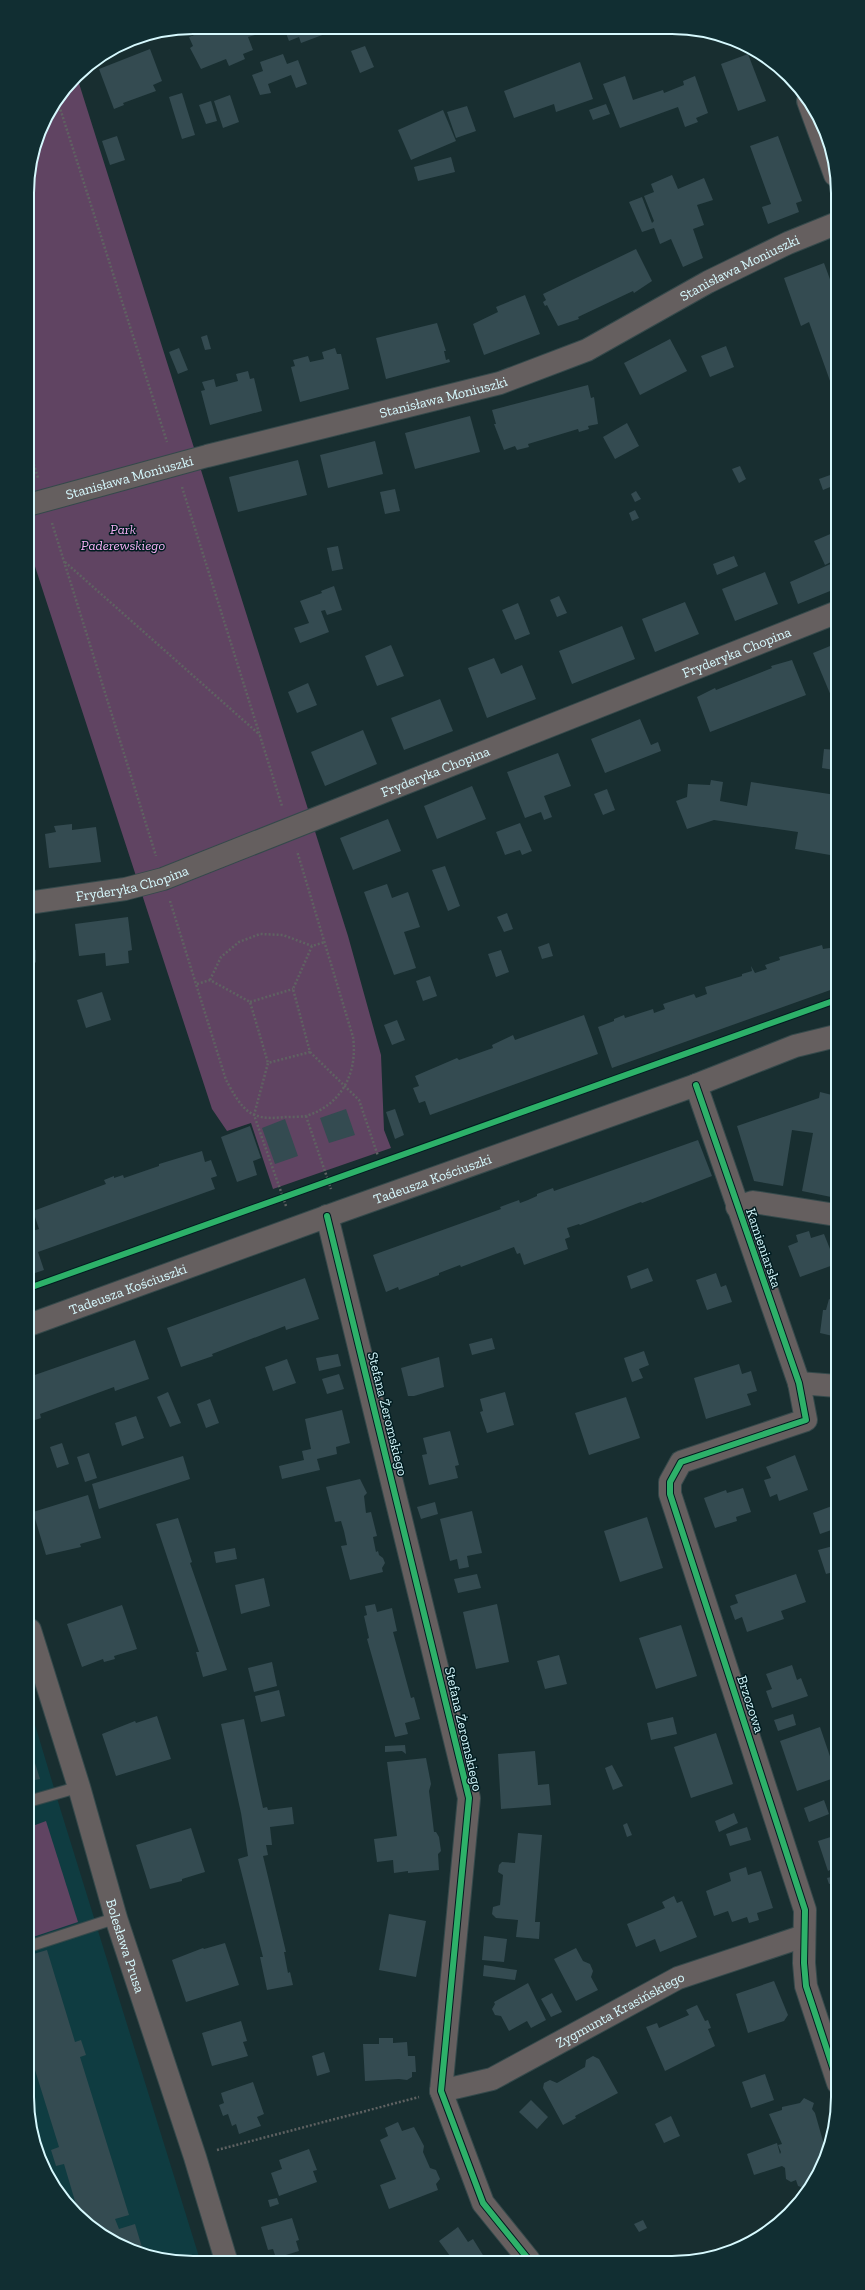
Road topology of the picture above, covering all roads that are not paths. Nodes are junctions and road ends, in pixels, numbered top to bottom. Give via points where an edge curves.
1 (831, 226) edge
2 (37, 503) edge
3 (831, 615) edge
4 (34, 901) edge
5 (831, 1037) edge
6 (696, 1085) junction
7 (737, 1207) junction
8 (333, 1214) junction
9 (831, 1215) edge
10 (34, 1323) edge
11 (799, 1383) junction
12 (831, 1386) edge
13 (806, 1420) joint
14 (34, 1643) edge
15 (78, 1787) junction
16 (34, 1801) edge
17 (116, 1918) junction
18 (804, 1936) junction
19 (34, 1945) edge
20 (831, 2058) edge
21 (441, 2091) junction
22 (225, 2256) edge
23 (526, 2256) edge

1 - 2 street, Stanisława Moniuszki via 788,243 708,282 587,350 500,383 175,465
3 - 4 street, Fryderyka Chopina via 163,879 125,889
5 - 6 street, Tadeusza Kościuszki via 795,1046
6 - 7 street, Kamieniarska
6 - 8 street, Tadeusza Kościuszki
7 - 9 street, Kamieniarska via 753,1202
7 - 11 street, Kamieniarska
8 - 10 street, Tadeusza Kościuszki
8 - 21 street, Stefana Żeromskiego via 469,1798
11 - 12 street
11 - 13 street, Kamieniarska
13 - 18 street, Brzozowa via 681,1462 670,1482 670,1494 805,1910
14 - 15 street, Bolesława Prusa
15 - 16 lane
15 - 17 street, Bolesława Prusa
17 - 19 lane
17 - 22 street, Bolesława Prusa
18 - 20 street, Brzozowa via 806,1986
18 - 21 street, Zygmunta Krasińskiego via 678,1978 492,2079
21 - 23 street, Stefana Żeromskiego via 483,2203

